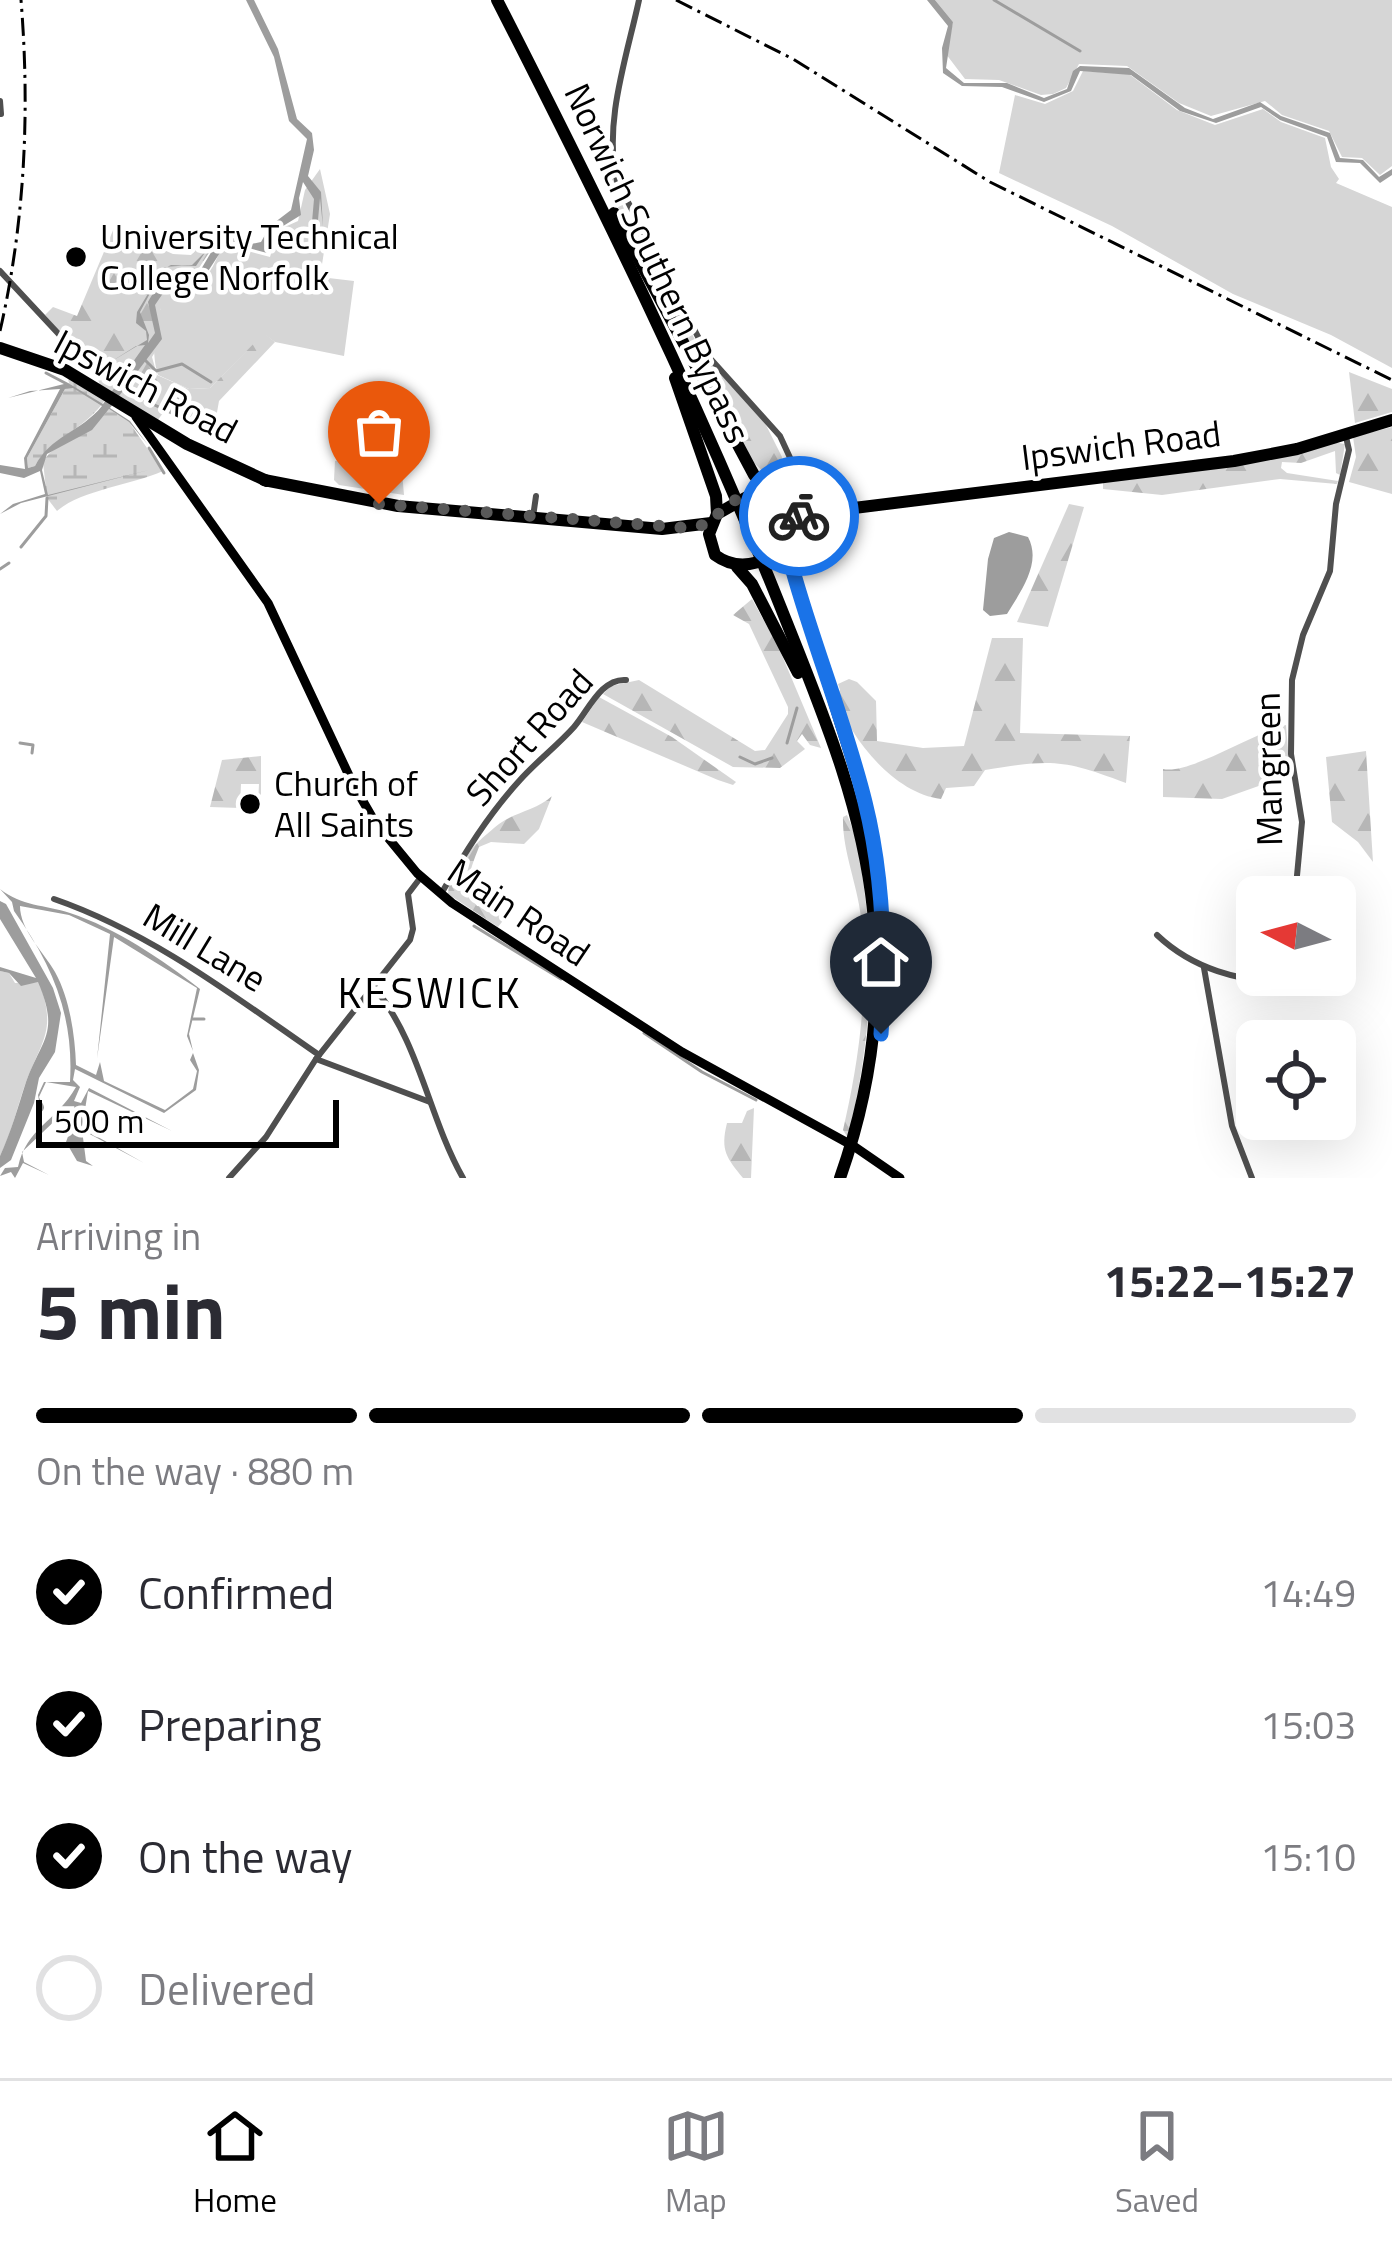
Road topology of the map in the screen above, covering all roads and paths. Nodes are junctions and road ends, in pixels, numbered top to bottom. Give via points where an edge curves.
1 (501, 0) edge
2 (639, 0) edge
3 (0, 100) edge
4 (4, 114) edge
5 (588, 178) junction
6 (608, 202) junction
7 (2, 273) edge
8 (67, 343) dead end
9 (4, 350) edge
10 (132, 411) junction
11 (1392, 420) edge
12 (161, 429) junction
13 (1345, 433) junction
14 (153, 444) junction
15 (792, 478) junction
16 (736, 489) junction
17 (771, 493) junction
18 (536, 496) dead end
19 (792, 504) junction
20 (854, 508) junction
21 (532, 517) junction
22 (714, 519) junction
23 (662, 529) junction
24 (796, 534) junction
25 (710, 546) junction
26 (735, 566) junction
27 (771, 572) junction
28 (623, 677) dead end
29 (857, 818) junction
30 (1296, 876) edge
31 (421, 877) junction
32 (878, 884) junction
33 (440, 894) junction
34 (54, 899) dead end
35 (1156, 935) dead end
36 (1204, 968) junction
37 (1236, 974) edge
38 (373, 986) junction
39 (317, 1057) junction
40 (430, 1102) junction
41 (857, 1137) junction
42 (229, 1178) edge
43 (463, 1178) edge
44 (844, 1178) edge
45 (900, 1178) edge
46 (1252, 1178) edge

1 - 5 highway, Norwich Southern Bypass
1 - 6 highway, Norwich Southern Bypass
2 - 15 street via 614,128 617,182 708,356 780,436
3 - 4 street
5 - 16 highway, Norwich Southern Bypass
5 - 22 highway via 684,402 716,496
6 - 16 highway, Norwich Southern Bypass
6 - 17 highway via 754,475
7 - 8 street
9 - 10 highway, Ipswich Road via 57,367
10 - 12 highway, Ipswich Road
10 - 14 main road, Main Road
11 - 13 highway, Ipswich Road
12 - 14 main road
12 - 21 highway, Ipswich Road via 264,480 379,504
13 - 20 highway, Ipswich Road via 1234,461
13 - 30 street, Mangreen via 1330,571 1292,680 1291,754 1302,822
14 - 31 main road, Main Road via 268,604 360,797
15 - 17 street
15 - 19 street
16 - 27 highway, Norwich Southern Bypass
17 - 19 highway
17 - 22 highway via 742,499
18 - 21 street
19 - 20 highway, Ipswich Road via 808,512
19 - 24 highway
20 - 24 highway, Ipswich Road
21 - 23 highway, Ipswich Road
22 - 23 highway, Ipswich Road
22 - 25 highway
23 - 25 highway, Ipswich Road
24 - 26 highway via 766,560
24 - 32 highway via 793,571 865,801
25 - 26 highway
26 - 29 highway via 789,652
27 - 29 highway, Norwich Southern Bypass
27 - 32 highway, Norwich Southern Bypass via 857,790
28 - 33 street, Short Road via 520,780
29 - 41 highway, Norwich Southern Bypass via 876,968
31 - 33 main road, Main Road
31 - 38 street via 408,894 412,937
32 - 41 highway, Norwich Southern Bypass via 881,1034
33 - 45 main road, Main Road via 682,1052
34 - 39 street, Mill Lane via 172,956
35 - 36 street
36 - 37 street
36 - 46 street via 1232,1126
38 - 39 street
38 - 40 street
39 - 40 street, Mill Lane
39 - 42 street
40 - 43 street
41 - 44 highway, Norwich Southern Bypass

